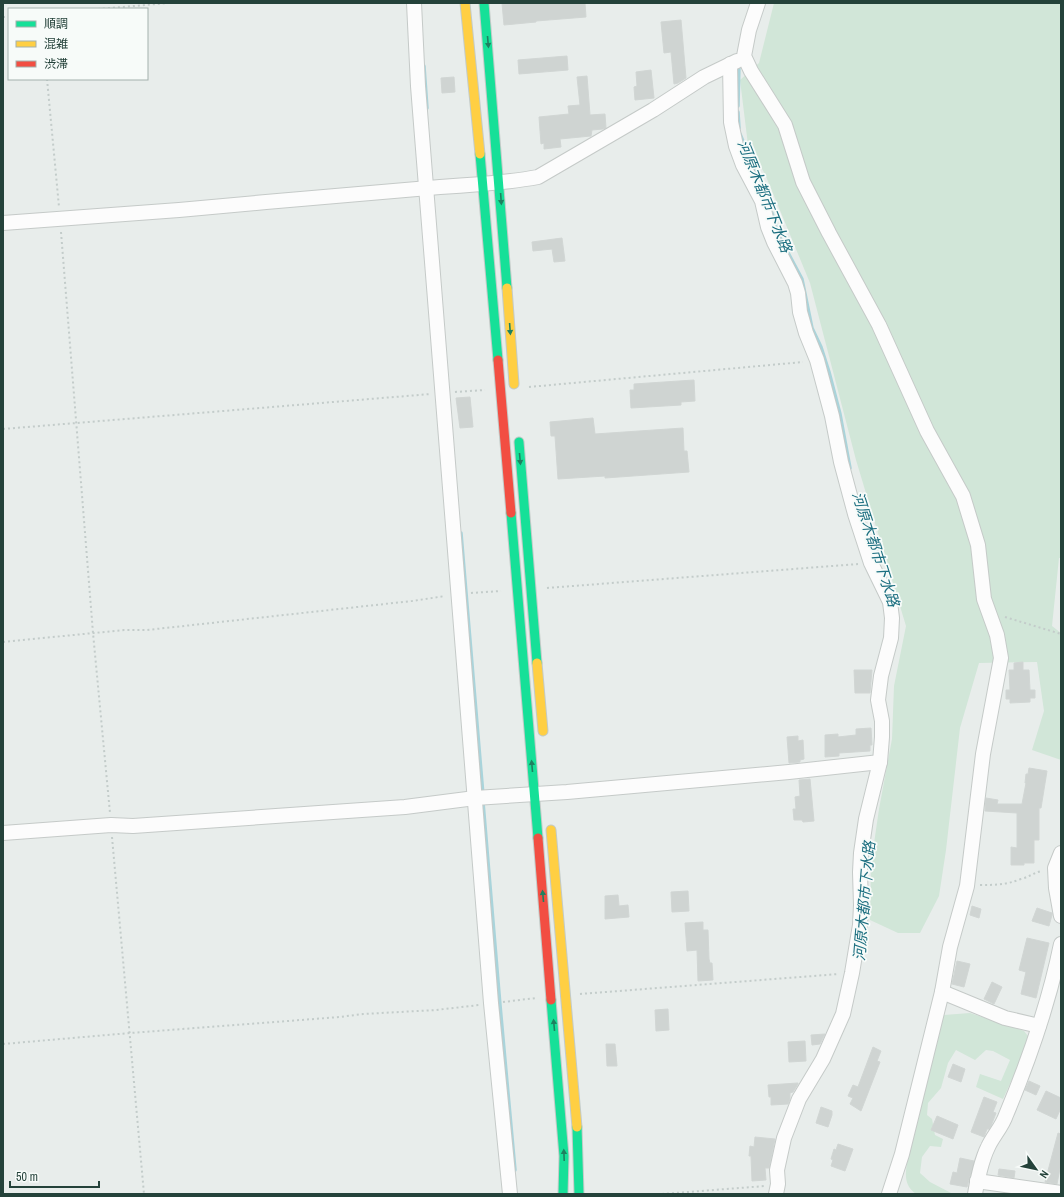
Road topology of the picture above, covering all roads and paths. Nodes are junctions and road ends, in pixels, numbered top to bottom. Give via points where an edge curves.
1 (169, 3) edge
2 (414, 3) edge
3 (465, 3) edge
4 (484, 3) edge
5 (758, 3) edge
6 (110, 8) edge
7 (744, 56) junction
8 (730, 64) junction
9 (47, 80) edge
10 (499, 182) junction
11 (483, 184) junction
12 (426, 189) junction
13 (60, 218) junction
14 (3, 223) edge
15 (817, 360) junction
16 (485, 390) dead end
17 (514, 391) joint
18 (442, 393) junction
19 (77, 423) junction
20 (3, 429) edge
21 (518, 434) dead end
22 (871, 563) junction
23 (531, 589) junction
24 (502, 591) dead end
25 (458, 594) junction
26 (990, 615) junction
27 (93, 633) junction
28 (1061, 634) edge
29 (3, 642) edge
30 (543, 738) dead end
31 (880, 762) junction
32 (544, 793) junction
33 (475, 798) junction
34 (550, 824) dead end
35 (111, 825) junction
36 (3, 833) edge
37 (1061, 853) edge
38 (1055, 868) junction
39 (967, 886) junction
40 (1061, 916) edge
41 (1061, 944) edge
42 (852, 973) junction
43 (942, 992) junction
44 (566, 995) junction
45 (551, 996) junction
46 (491, 1003) junction
47 (1039, 1026) junction
48 (130, 1033) junction
49 (3, 1044) edge
50 (976, 1188) edge
51 (777, 1189) edge
52 (1061, 1193) edge
53 (144, 1194) edge
54 (510, 1194) edge
55 (563, 1194) edge
56 (579, 1194) edge
57 (662, 1194) edge
58 (889, 1194) edge

1 - 6 path
2 - 12 street
3 - 11 street
4 -> 10 street
5 - 7 street via 748,30
7 - 8 street
7 - 26 street via 785,125 803,182 879,325 927,431 963,496 978,545 984,599
8 - 10 street via 538,177
8 - 15 street via 731,122 736,146 762,202 774,242 795,283 806,333
9 - 13 path
10 - 11 street
10 -> 17 street
11 - 12 street
32 -> 11 street
12 - 13 street
12 - 18 street
13 - 14 street
13 - 19 path
15 - 17 path via 530,387
15 - 22 street via 841,462
16 - 18 path
18 - 19 path
18 - 25 street
19 - 20 path
19 - 27 path
21 -> 23 street
22 - 23 path
22 - 31 street via 890,602 892,618 891,638 878,700 882,721
23 - 30 street
24 - 25 path
25 - 27 path via 148,630
25 - 33 street
26 - 28 path
26 - 39 street via 1001,658 983,754
27 - 29 path
27 - 35 path
31 - 32 street
31 - 42 street via 861,853 860,925
32 - 33 street
45 -> 32 street
33 - 35 street via 398,807 133,826
33 - 46 street
34 - 44 street
35 - 36 street
35 - 48 path
37 - 38 street
38 - 39 path via 1037,871 1024,879 1007,884
38 - 40 street
39 - 43 street via 950,947
41 - 47 street
42 - 44 path
42 - 51 street via 843,1014 823,1059 799,1099 784,1138 777,1170
43 - 47 street via 1005,1018
43 - 58 street via 902,1154
44 - 56 street via 578,1142
45 - 46 path
55 -> 45 street via 564,1156
46 - 48 path via 436,1010
46 - 54 street
47 - 50 street via 1003,1125 988,1147
48 - 49 path
48 - 53 path
50 - 52 street
51 - 57 path

